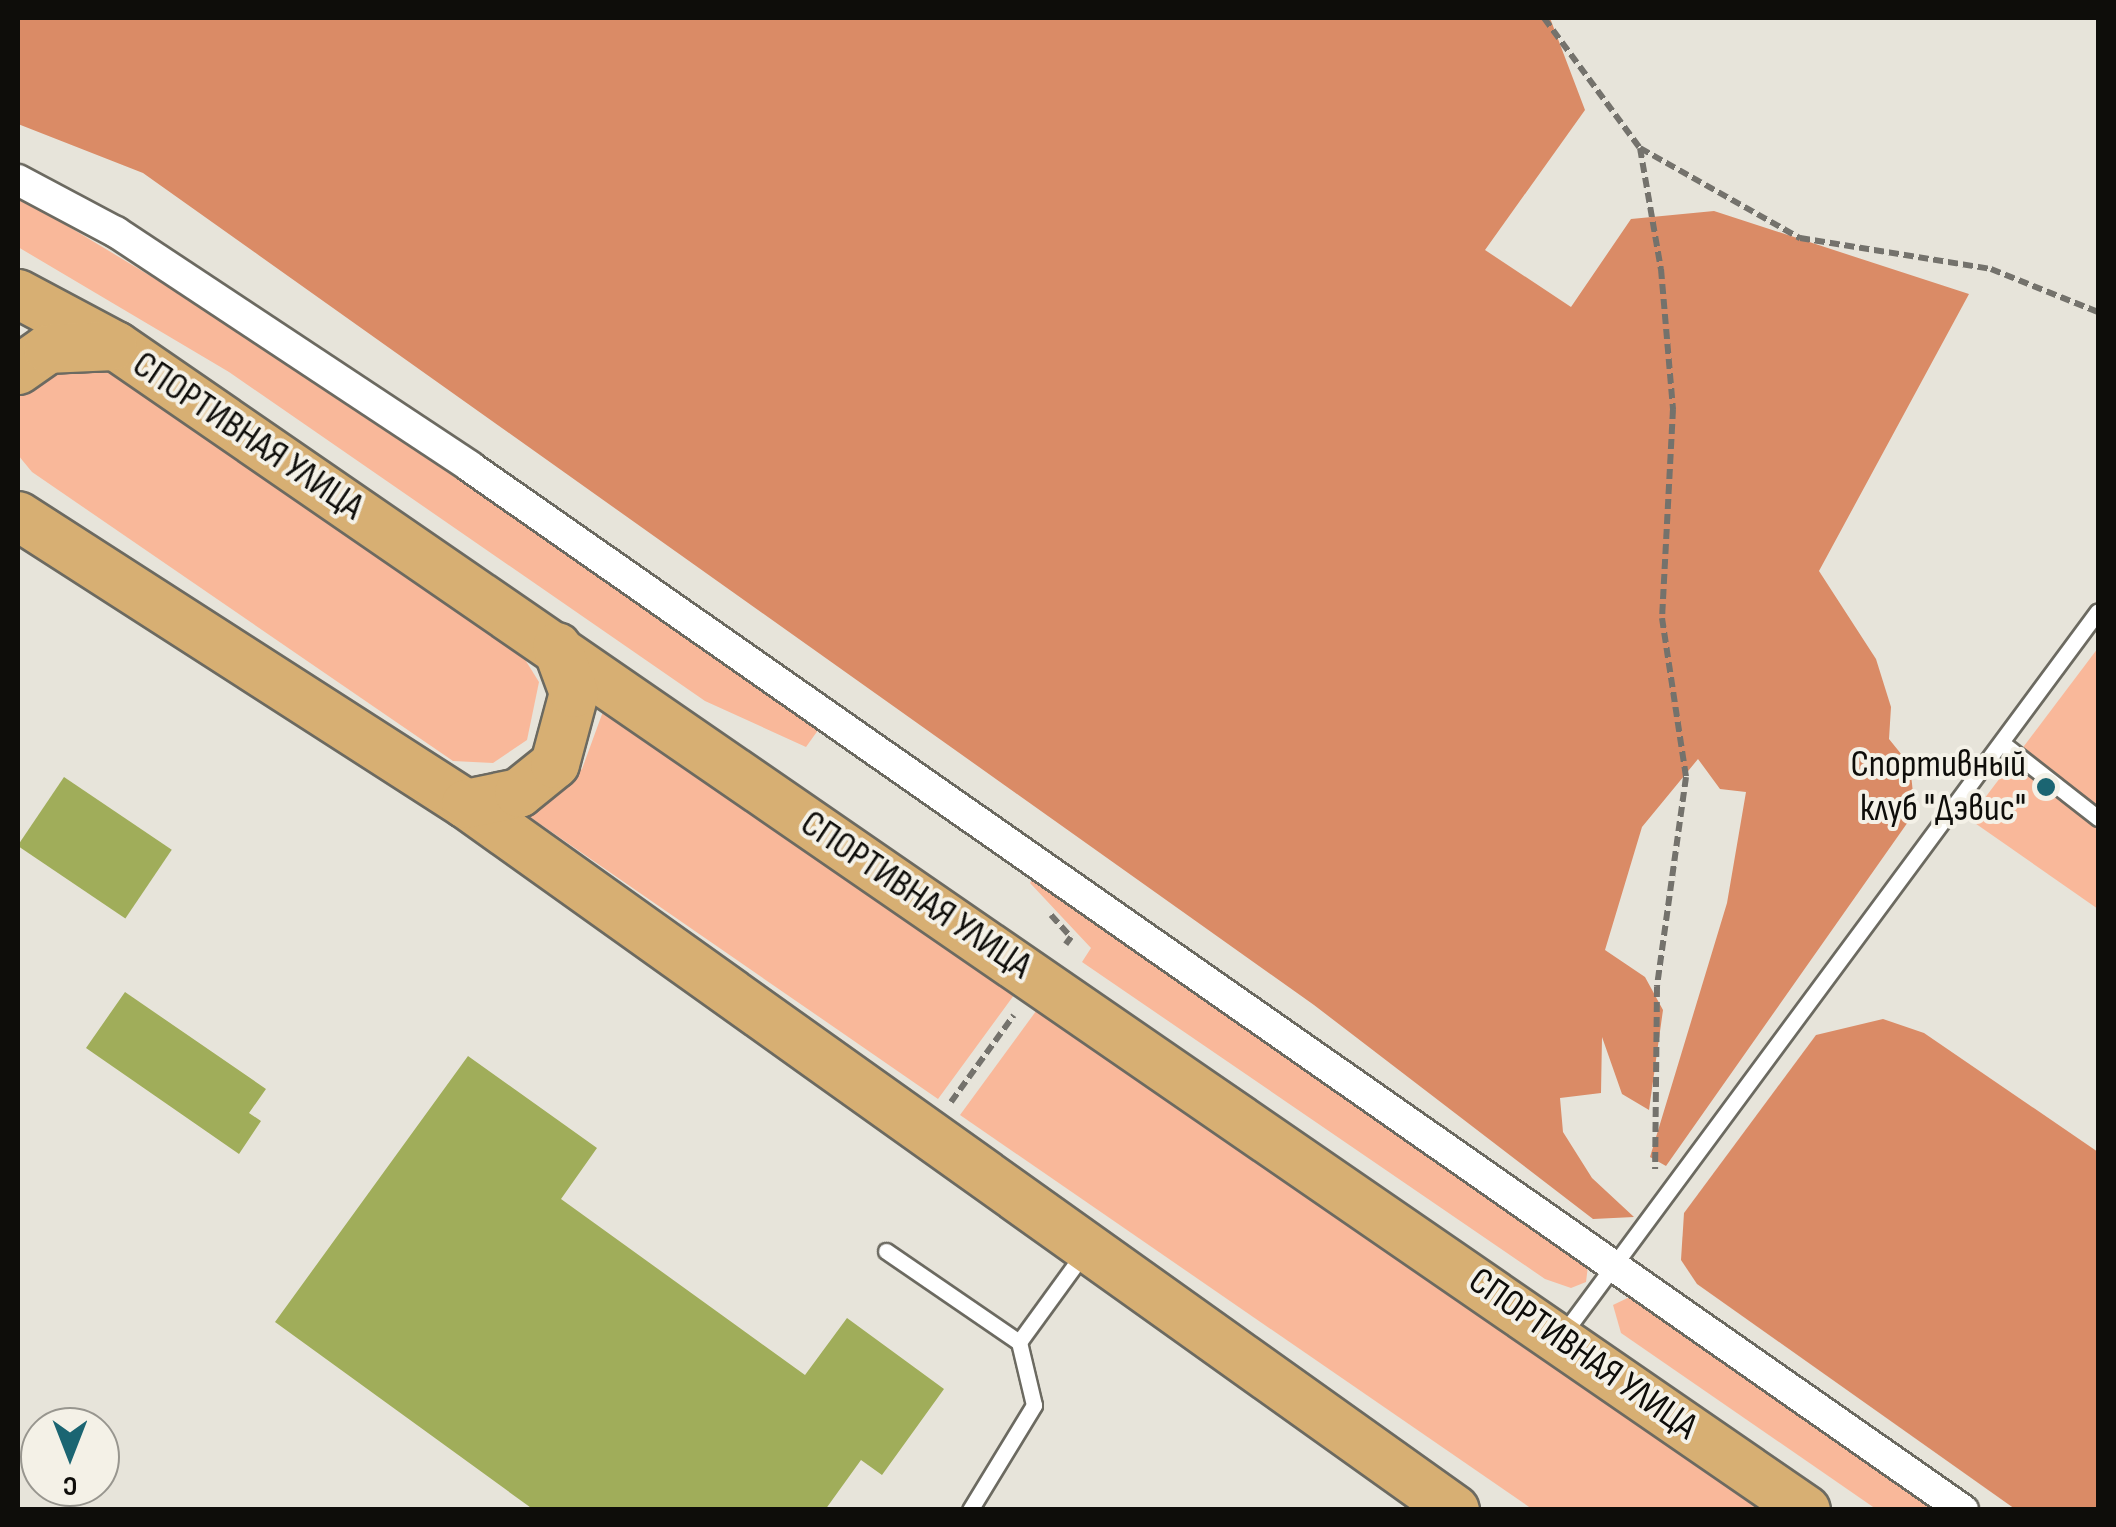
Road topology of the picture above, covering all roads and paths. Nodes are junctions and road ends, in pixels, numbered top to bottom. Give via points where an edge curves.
1 (1544, 18) edge
2 (1640, 148) junction
3 (18, 180) edge
4 (18, 294) edge
5 (2098, 312) edge
6 (116, 346) junction
7 (18, 370) edge
8 (18, 492) edge
9 (34, 526) edge
10 (2098, 611) edge
11 (556, 647) junction
12 (2002, 743) junction
13 (466, 804) junction
14 (2098, 818) edge
15 (1027, 998) dead end
16 (948, 1106) dead end
17 (1654, 1210) junction
18 (886, 1251) dead end
19 (1085, 1251) junction
20 (1616, 1263) junction
21 (1561, 1338) junction
22 (1019, 1342) junction
23 (970, 1510) edge
24 (1455, 1510) edge
25 (1806, 1510) edge
26 (1962, 1510) edge

1 - 2 path
2 - 5 path via 1800,238 1991,268
2 - 17 path via 1673,410 1662,618 1686,777 1657,987
3 - 20 street via 116,232 469,466
4 - 6 main road, СПОРТИВНАЯ УЛИЦА
6 - 7 main road via 48,349
6 - 11 main road, СПОРТИВНАЯ УЛИЦА
8 - 9 main road
9 - 13 main road
10 - 12 lane
11 - 13 main road via 574,693 556,764 519,793
11 - 21 main road, СПОРТИВНАЯ УЛИЦА
12 - 14 lane
12 - 17 lane
13 - 19 main road
15 - 16 path
17 - 20 lane
18 - 22 lane
19 - 22 lane
19 - 24 main road
20 - 21 lane
20 - 26 street
21 - 25 main road, СПОРТИВНАЯ УЛИЦА
22 - 23 lane via 1034,1405

